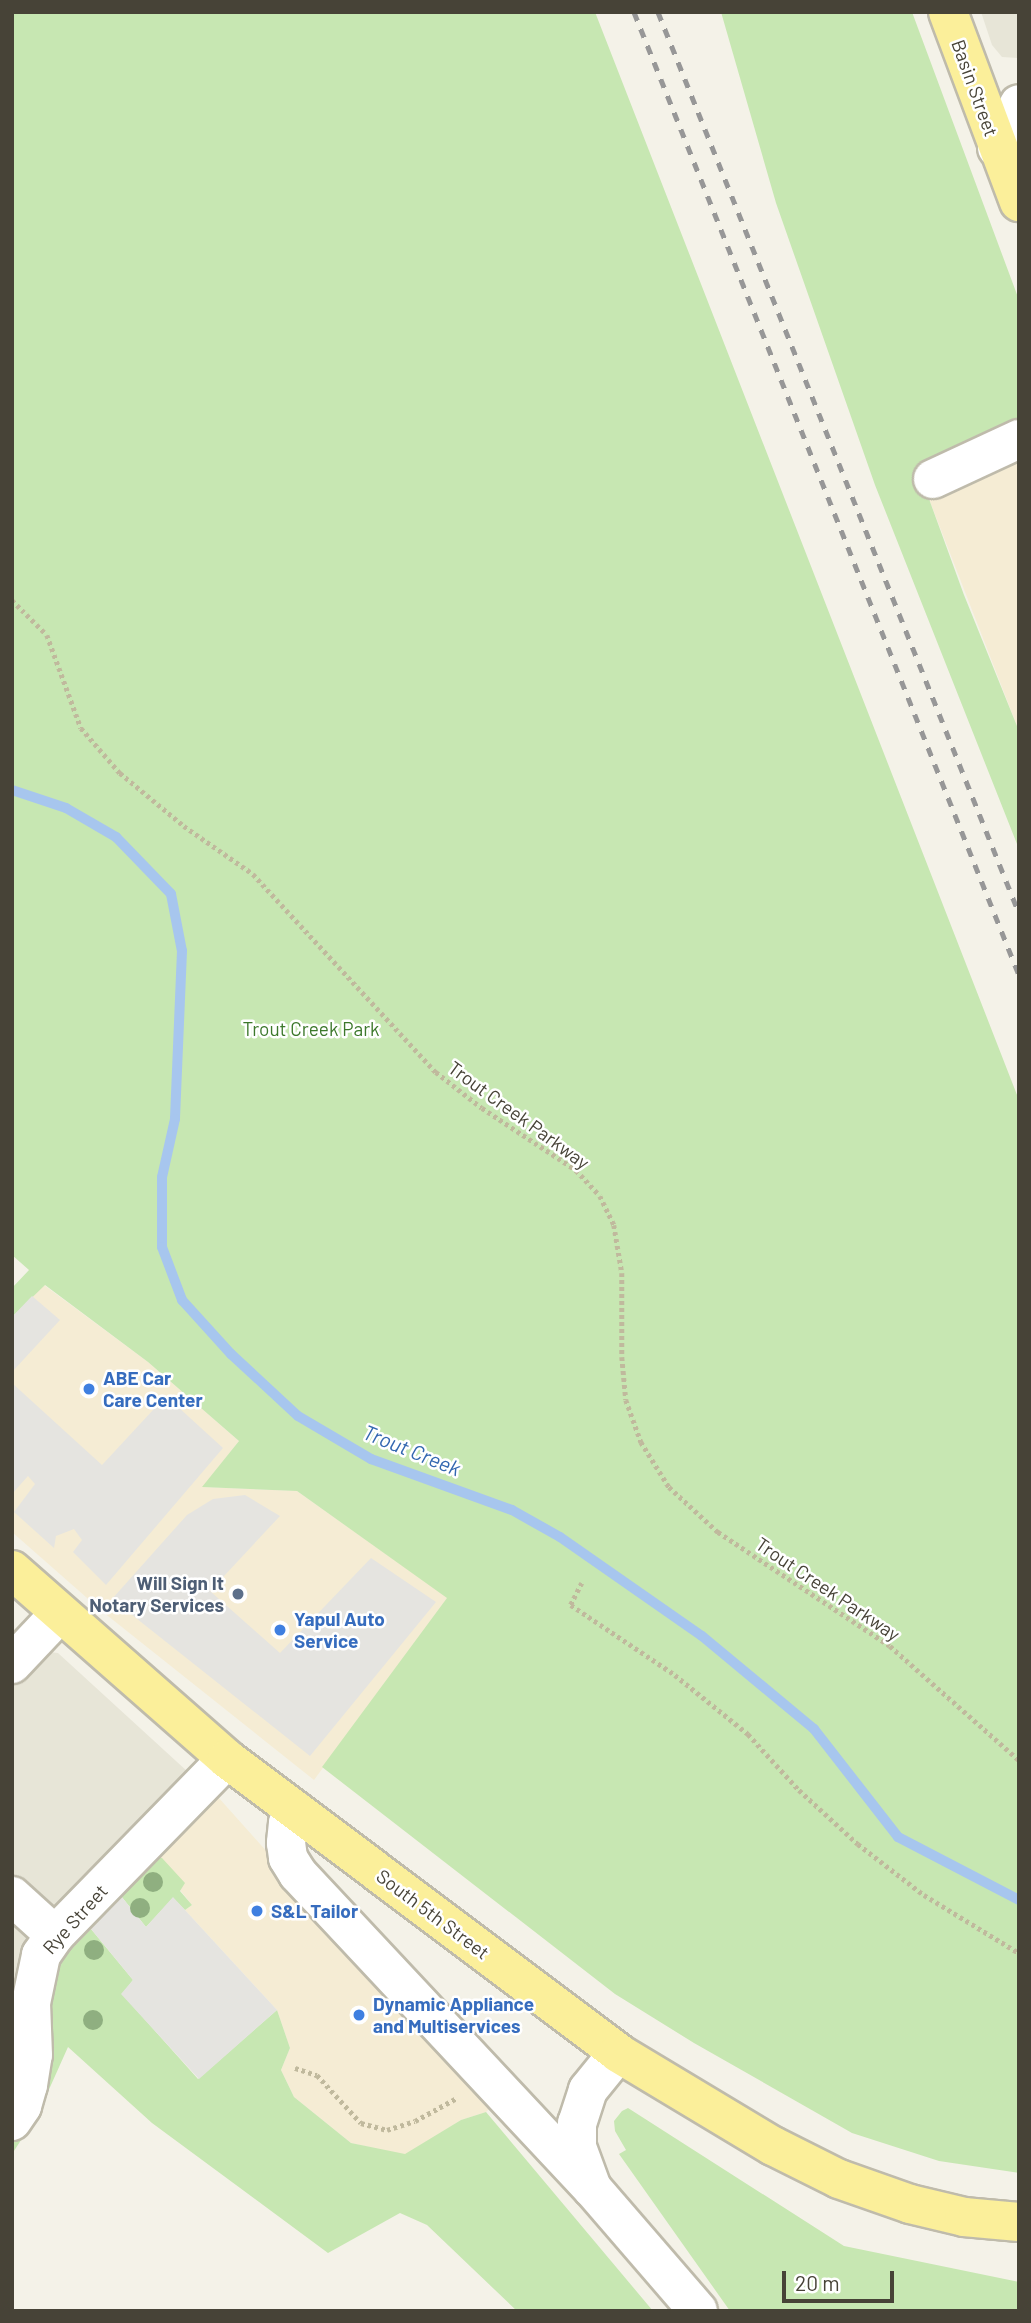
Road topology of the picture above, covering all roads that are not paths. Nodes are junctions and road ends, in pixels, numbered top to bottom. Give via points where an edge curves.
1 (948, 12) edge
2 (1019, 104) edge
3 (997, 148) junction
4 (1019, 202) edge
5 (1019, 439) edge
6 (933, 479) dead end
7 (16, 1580) edge
8 (60, 1613) junction
9 (12, 1664) edge
10 (227, 1759) junction
11 (295, 1810) junction
12 (12, 1896) edge
13 (55, 1935) junction
14 (618, 2053) junction
15 (12, 2121) edge
16 (593, 2188) junction
17 (1019, 2222) edge
18 (698, 2311) edge

1 - 3 main road, Basin Street
2 - 3 street
3 - 4 main road, Basin Street
5 - 6 street
7 - 8 main road, South 5th Street
8 - 9 street
8 - 10 main road, South 5th Street
10 - 11 main road, South 5th Street
10 - 13 street, Rye Street
11 - 14 main road, South 5th Street
11 - 16 street via 286,1843 288,1858 298,1874
12 - 13 street
13 - 15 street, Rye Street via 41,1955 34,1978 33,2055 22,2106
14 - 16 street via 588,2090 577,2123 577,2147
14 - 17 main road, South 5th Street via 773,2146 839,2179 950,2214
16 - 18 street

